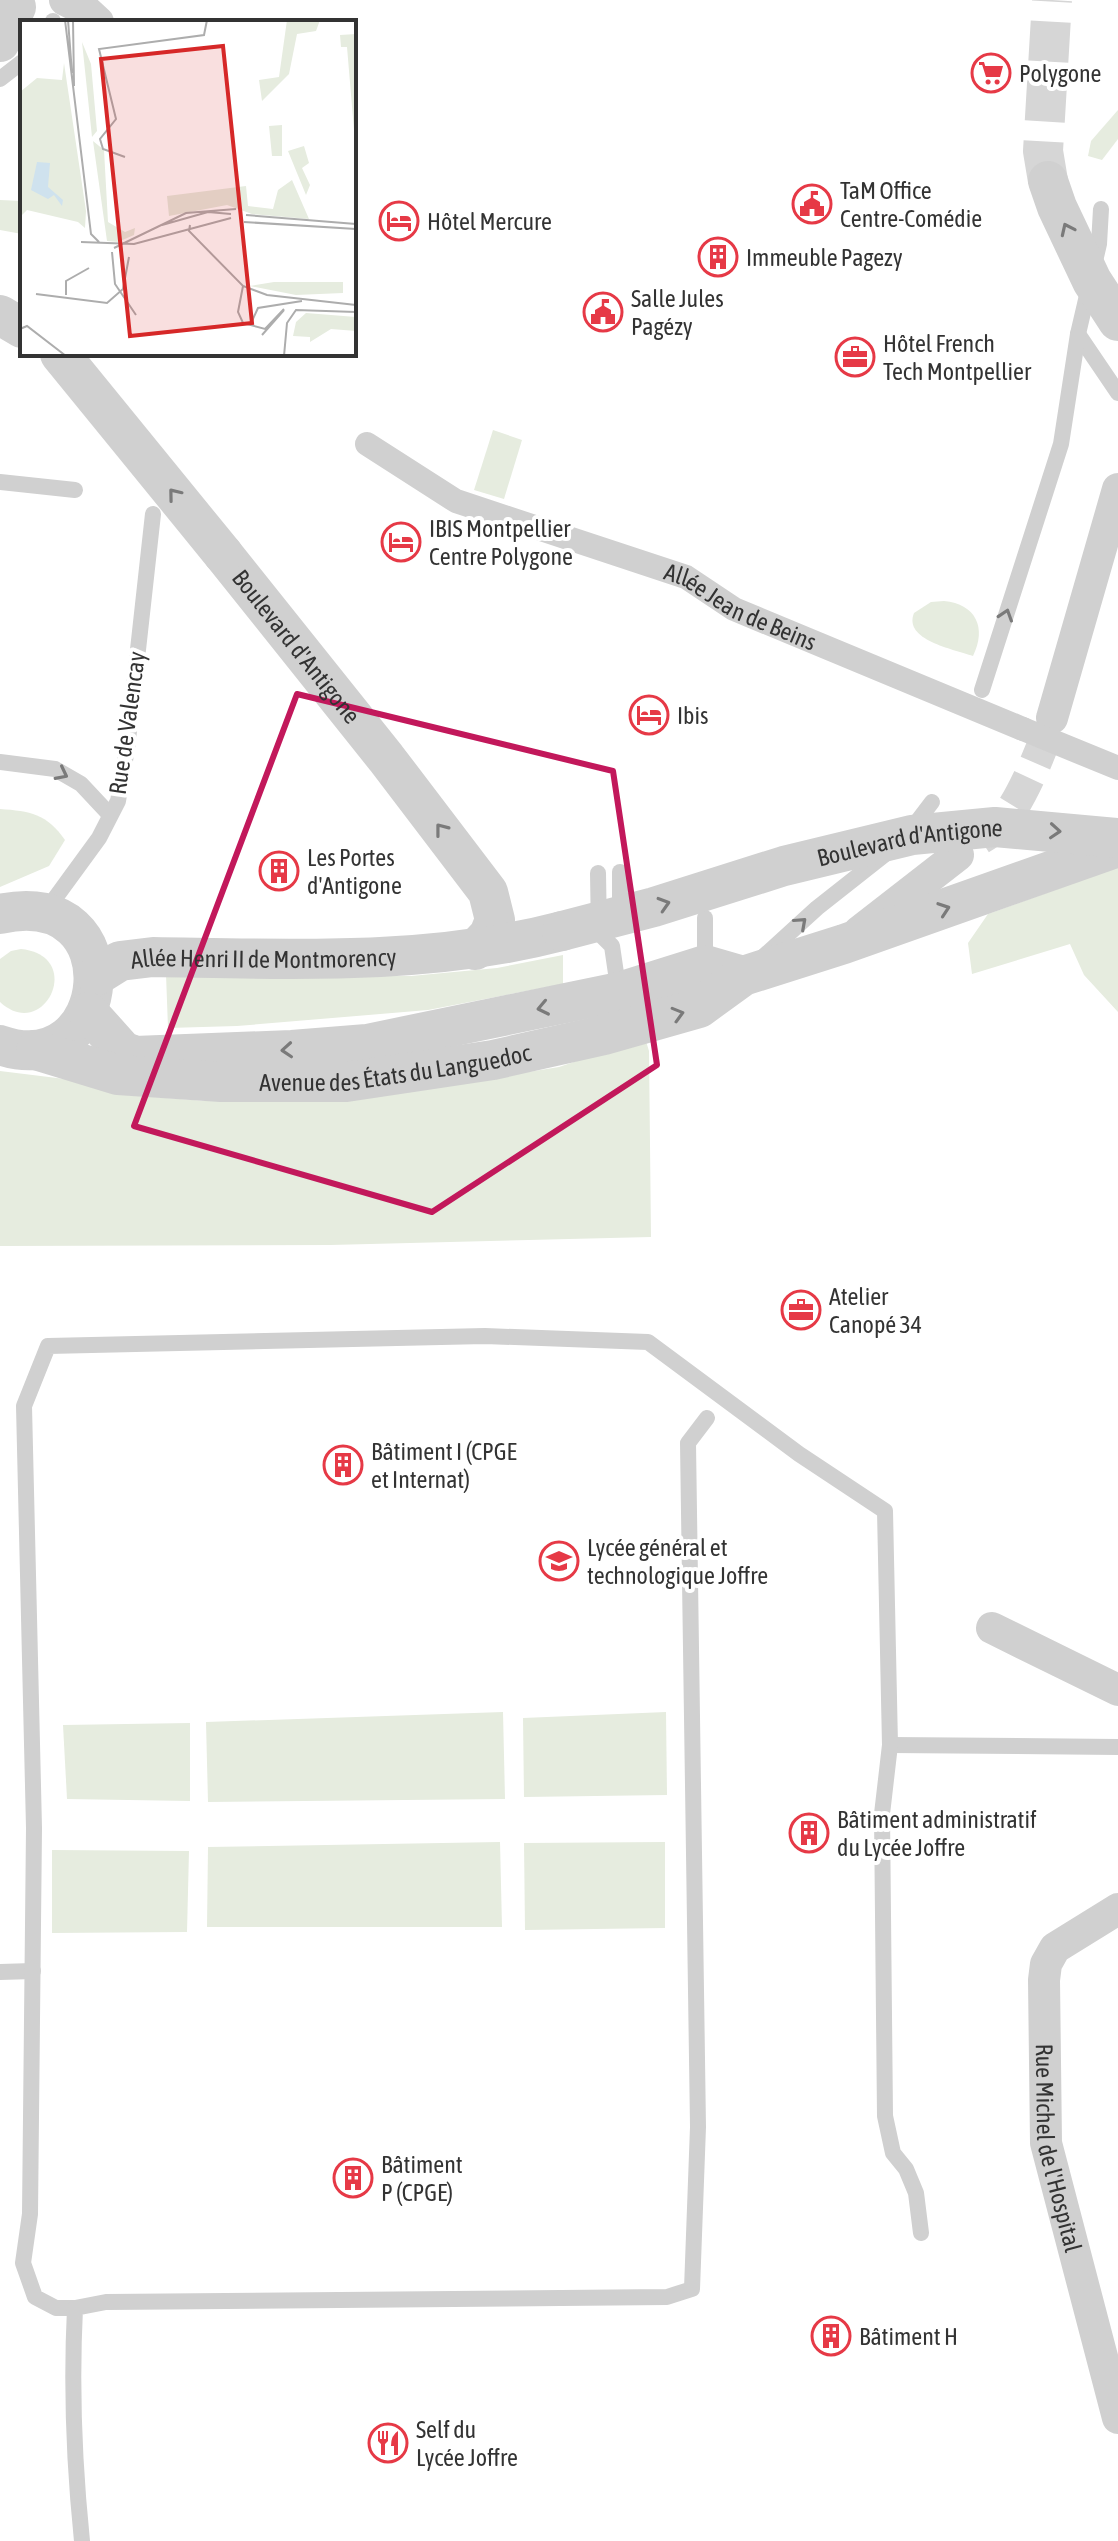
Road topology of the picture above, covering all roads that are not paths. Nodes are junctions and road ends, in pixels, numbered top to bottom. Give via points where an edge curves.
1 (57, 14) edge
2 (96, 20) edge
3 (20, 64) edge
4 (0, 79) edge
5 (1048, 181) tunnel mouth
6 (1101, 209) dead end
7 (1092, 281) junction
8 (0, 315) edge
9 (1118, 321) edge
10 (20, 327) edge
11 (1078, 334) junction
12 (62, 356) edge
13 (1118, 393) edge
14 (367, 444) dead end
15 (0, 482) edge
16 (1118, 489) edge
17 (75, 490) dead end
18 (153, 514) dead end
19 (982, 690) dead end
20 (1038, 723) junction
21 (0, 762) edge
22 (1118, 768) edge
23 (932, 802) dead end
24 (110, 815) junction
25 (1118, 838) edge
26 (1118, 847) edge
27 (958, 855) tunnel mouth
28 (620, 872) dead end
29 (598, 873) dead end
30 (45, 912) junction
31 (0, 914) edge
32 (705, 918) dead end
33 (844, 944) junction
34 (612, 946) junction
35 (456, 952) junction
36 (705, 965) junction
37 (743, 976) junction
38 (92, 994) junction
39 (612, 1012) junction
40 (18, 1048) edge
41 (707, 1418) dead end
42 (992, 1628) dead end
43 (1118, 1690) edge
44 (890, 1745) junction
45 (1118, 1747) edge
46 (1118, 1909) edge
47 (33, 1971) junction
48 (0, 1972) edge
49 (921, 2233) dead end
50 (75, 2308) junction
51 (1118, 2418) edge
52 (82, 2541) edge

1 - 2 street via 85,10
3 - 4 lane
7 -> 5 street
6 - 7 lane
7 - 9 street
7 - 11 lane
8 - 10 street
11 - 13 lane
19 -> 11 lane via 1061,444
35 -> 12 street, Boulevard d'Antigone, bridge via 489,935 495,920 488,892
14 - 20 street, Allée Jean de Beins via 456,501 686,577 734,609
15 - 17 lane
16 - 20 street
18 - 24 lane, Rue de Valencay via 127,749 118,801
20 - 22 street, Allée Jean de Beins, bridge
21 -> 24 lane via 55,769 81,784
37 -> 23 lane via 903,840
24 - 30 lane, Rue de Valencay
35 -> 25 street, Boulevard d'Antigone, bridge via 512,944 912,835 995,827
33 -> 26 street, Avenue des États du Languedoc
27 - 33 street
28 - 34 lane via 620,932
29 - 34 lane via 599,933
30 - 31 street via 22,909
30 - 38 street via 65,921 82,938
32 - 36 lane
33 - 37 street, Avenue des États du Languedoc
34 - 39 lane
35 - 38 street, Allée Henri II de Montmorency via 388,958 153,957 120,961
36 - 37 street
36 - 39 street, Avenue des États du Languedoc
39 -> 37 street, Avenue des États du Languedoc via 699,1008
39 -> 38 street, Avenue des États du Languedoc via 367,1044 156,1057 123,1051
38 - 40 street via 75,1030 57,1043
39 - 40 street, Avenue des États du Languedoc via 493,1060 346,1082 118,1075
41 - 50 lane via 688,1443 698,2127 692,2289 667,2297 106,2302
42 - 43 street
44 - 45 lane
44 - 47 lane via 885,1511 648,1342 485,1336 48,1346 24,1406
44 - 49 lane via 882,1814 885,2116 893,2153 916,2193
46 - 51 street, Rue Michel de l'Hospital via 1055,1948 1044,1980 1046,2143
47 - 48 lane
47 - 50 lane via 30,2214 23,2263 35,2297 56,2308
50 - 52 lane via 74,2462

